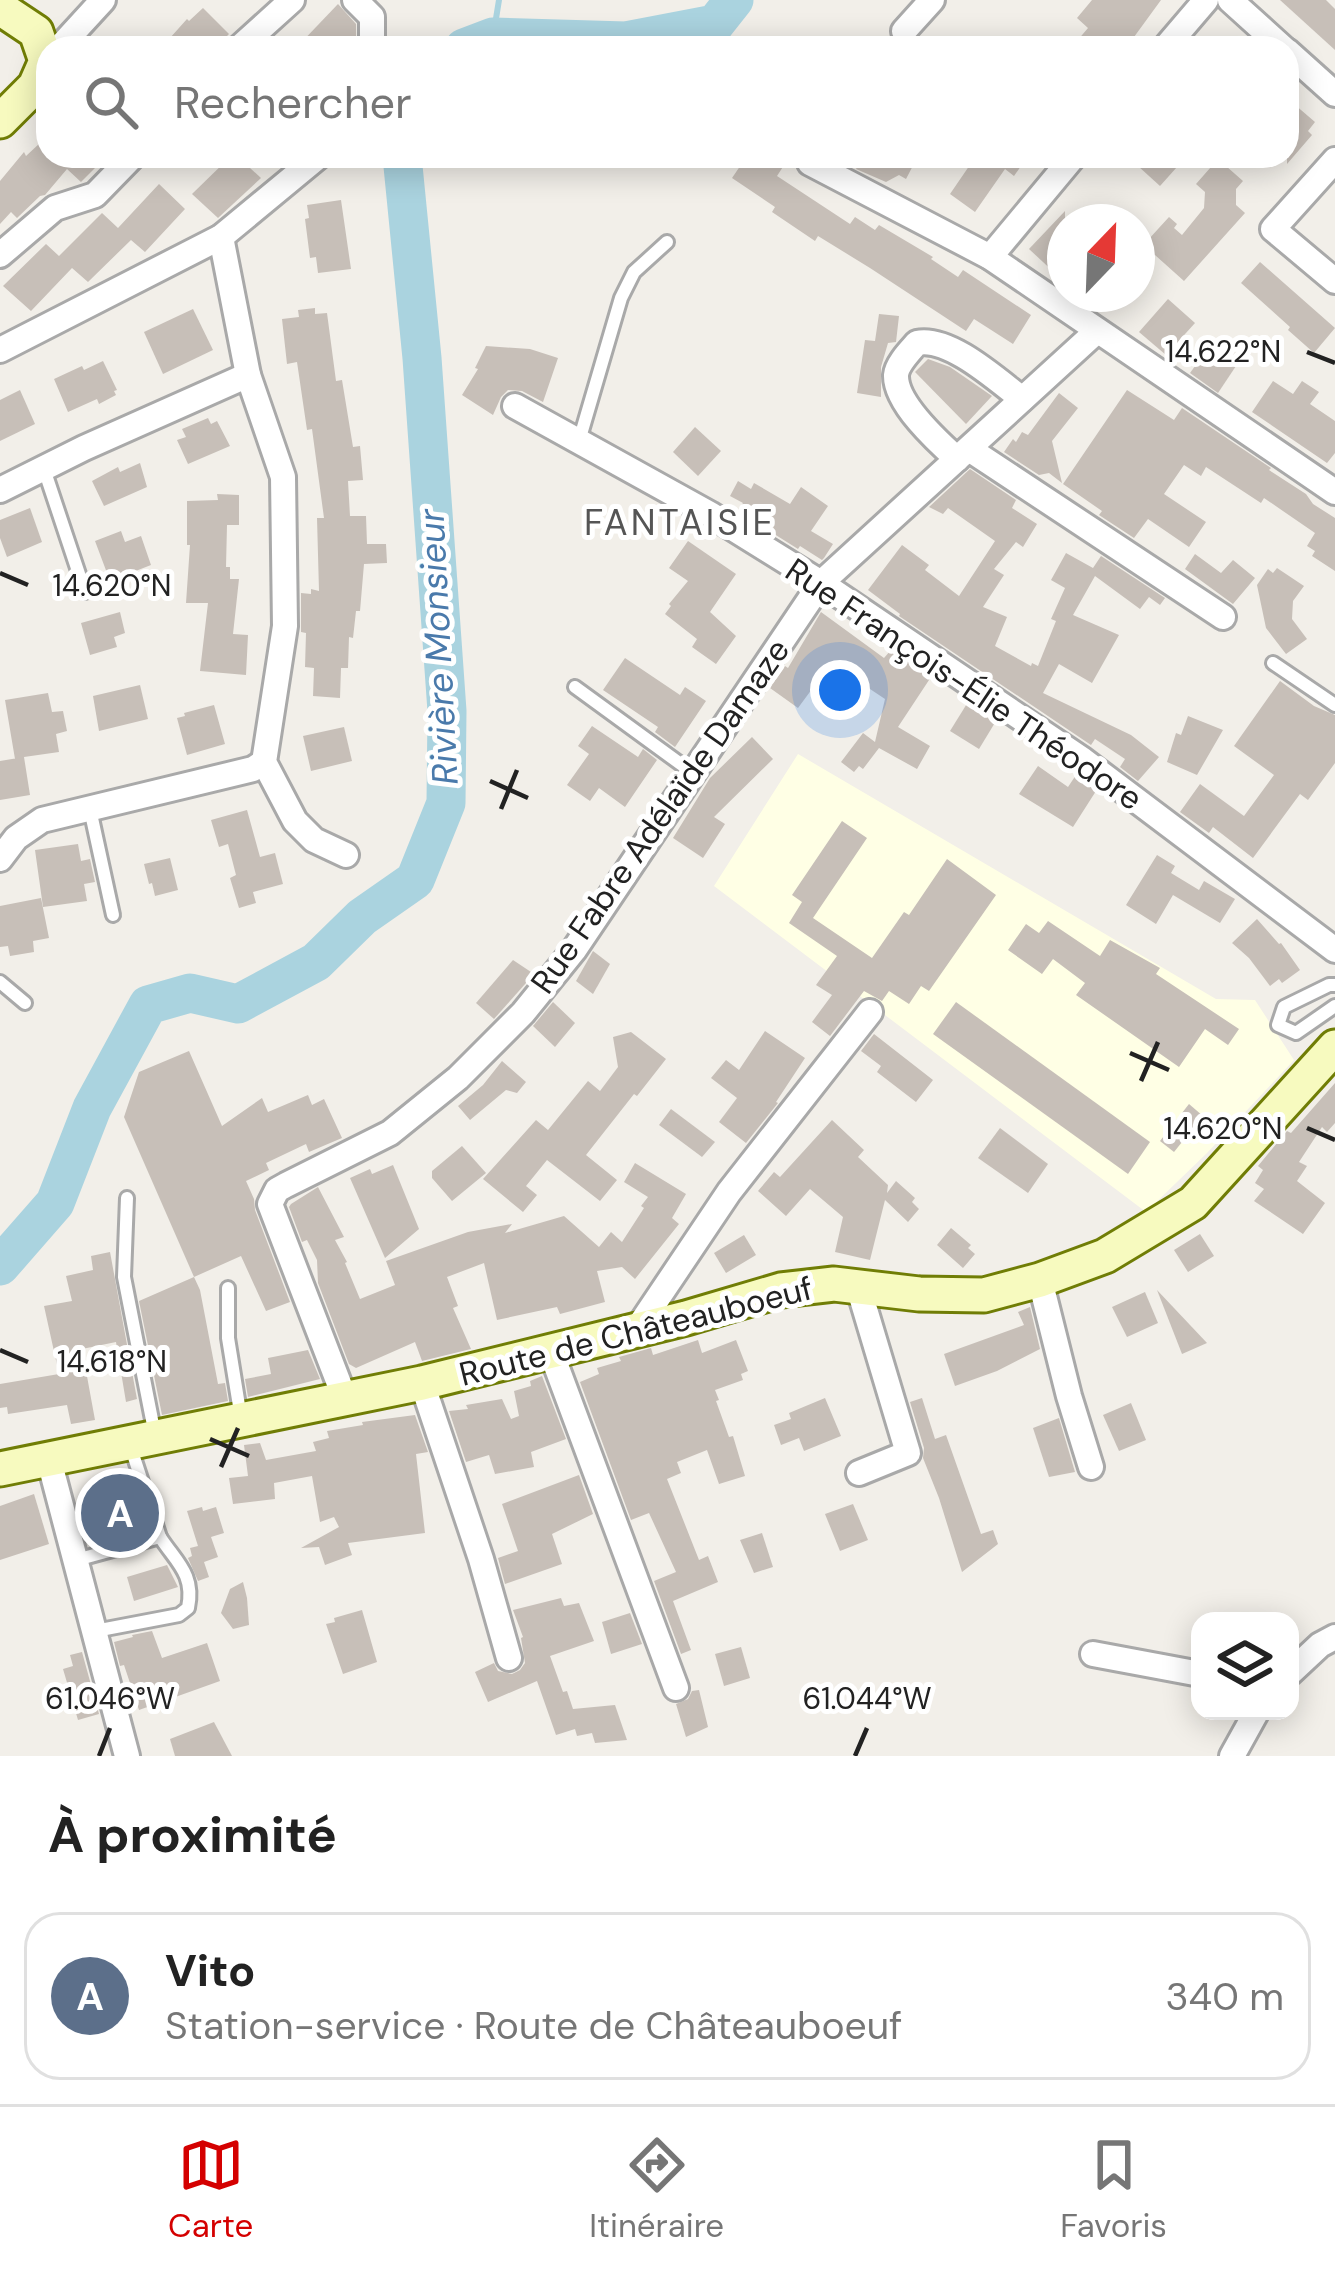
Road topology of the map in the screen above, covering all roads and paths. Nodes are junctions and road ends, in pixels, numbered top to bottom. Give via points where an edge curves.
1 (104, 0) edge
2 (292, 0) edge
3 (355, 0) edge
4 (932, 0) edge
5 (1206, 0) edge
6 (1230, 0) edge
7 (0, 8) edge
8 (904, 31) dead end
9 (38, 36) edge
10 (70, 36) edge
11 (252, 36) edge
12 (372, 36) edge
13 (1175, 36) edge
14 (1270, 36) edge
15 (1299, 62) edge
16 (36, 84) edge
17 (1335, 94) edge
18 (0, 122) edge
19 (1335, 160) edge
20 (121, 168) edge
21 (304, 168) edge
22 (820, 168) edge
23 (1065, 168) edge
24 (221, 237) junction
25 (667, 242) dead end
26 (0, 255) edge
27 (990, 256) junction
28 (1335, 281) edge
29 (1097, 331) junction
30 (0, 350) edge
31 (248, 375) junction
32 (1022, 400) junction
33 (515, 406) dead end
34 (578, 442) junction
35 (963, 454) junction
36 (44, 468) junction
37 (0, 490) edge
38 (1335, 492) edge
39 (821, 584) junction
40 (85, 592) dead end
41 (1223, 617) dead end
42 (1274, 663) dead end
43 (575, 687) dead end
44 (1335, 705) edge
45 (264, 762) junction
46 (693, 773) junction
47 (90, 808) junction
48 (346, 855) dead end
49 (0, 859) edge
50 (113, 915) dead end
51 (1335, 950) edge
52 (0, 982) edge
53 (1335, 985) edge
54 (25, 1003) dead end
55 (1335, 1006) edge
56 (870, 1012) dead end
57 (1335, 1047) edge
58 (128, 1198) dead end
59 (1040, 1280) junction
60 (858, 1286) junction
61 (228, 1288) dead end
62 (637, 1329) junction
63 (551, 1352) junction
64 (422, 1383) junction
65 (345, 1399) junction
66 (241, 1420) junction
67 (142, 1439) junction
68 (49, 1460) junction
69 (1091, 1467) dead end
70 (0, 1468) edge
71 (859, 1473) dead end
72 (160, 1537) junction
73 (76, 1560) junction
74 (94, 1631) junction
75 (1335, 1637) edge
76 (1093, 1654) dead end
77 (509, 1658) dead end
78 (1299, 1665) edge
79 (1191, 1672) edge
80 (676, 1688) dead end
81 (1252, 1720) edge
82 (127, 1756) edge
83 (1232, 1756) edge

1 - 10 street
2 - 11 street
3 - 12 street via 372,17
4 - 8 street
5 - 13 street
6 - 14 street
7 - 9 main road
15 - 17 street
16 - 18 main road
19 - 28 street via 1273,229
20 - 26 street
21 - 24 street
22 - 27 street
23 - 27 street
24 - 30 street
24 - 31 street
25 - 34 lane via 634,272 621,298
27 - 29 street
29 - 32 street, Rue Fabre Adélaïde Damaze
29 - 38 street
31 - 36 street
31 - 45 street via 283,477 285,626
32 - 35 street, Rue Fabre Adélaïde Damaze
32 - 35 street via 969,359 917,343 897,380 926,430
33 - 34 street, Rue François-Élie Théodore
34 - 39 street, Rue François-Élie Théodore
35 - 39 street, Rue Fabre Adélaïde Damaze
35 - 41 street
36 - 37 street
36 - 40 lane
39 - 46 street, Rue Fabre Adélaïde Damaze
39 - 51 street, Rue François-Élie Théodore via 1084,760
42 - 44 lane
43 - 46 lane
45 - 47 street
45 - 48 street via 295,821
46 - 65 street, Rue Fabre Adélaïde Damaze via 523,1013 390,1133 272,1196
47 - 49 street via 42,820
47 - 50 lane
52 - 54 lane
53 - 55 lane via 1284,1007 1278,1025 1296,1033
56 - 62 street via 729,1192
57 - 59 main road, Route de Châteauboeuf via 1192,1203 1105,1256
58 - 67 lane via 124,1277
59 - 60 main road, Route de Châteauboeuf via 984,1295
59 - 69 street
60 - 62 main road, Route de Châteauboeuf via 781,1290
60 - 71 street via 908,1453
61 - 66 lane
62 - 63 main road, Route de Châteauboeuf
63 - 64 main road, Route de Châteauboeuf
63 - 80 street
64 - 65 main road, Route de Châteauboeuf
64 - 77 street
65 - 66 main road, Route de Châteauboeuf
66 - 67 main road, Route de Châteauboeuf
67 - 68 main road, Route de Châteauboeuf
67 - 72 lane
68 - 70 main road, Route de Châteauboeuf
68 - 73 street
72 - 73 lane
72 - 74 lane via 184,1566 188,1608
73 - 74 street
74 - 82 street
75 - 78 street
76 - 79 street
81 - 83 street

